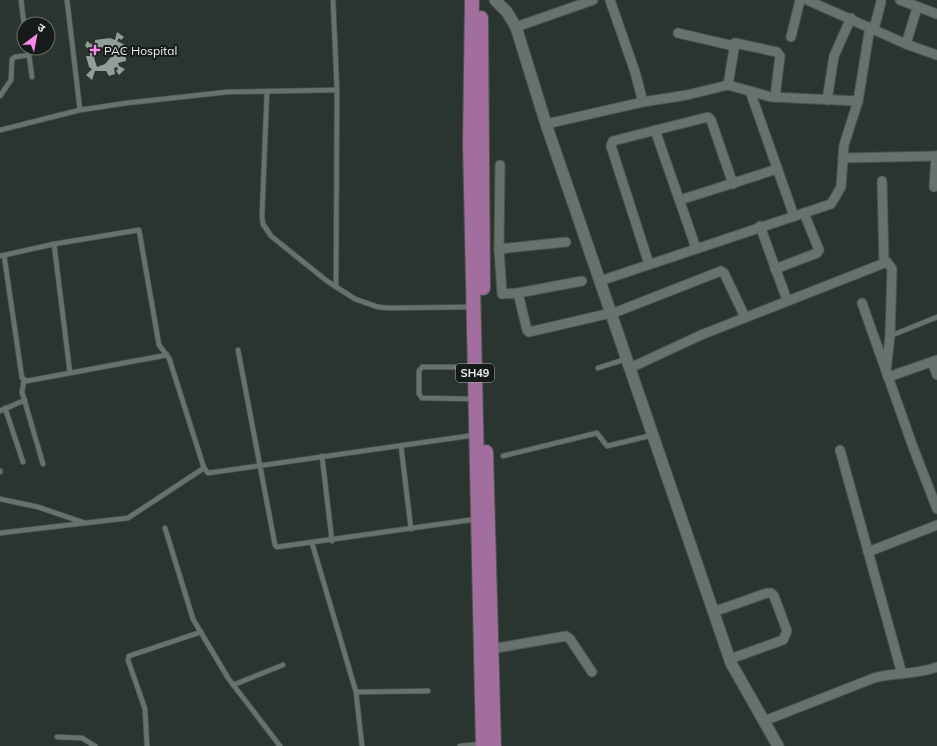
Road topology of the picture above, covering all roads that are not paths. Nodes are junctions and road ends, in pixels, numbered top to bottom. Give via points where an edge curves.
1 (21, 0) edge
2 (66, 0) edge
3 (333, 0) edge
4 (472, 0) edge
5 (481, 0) edge
6 (495, 0) edge
7 (593, 0) edge
8 (610, 0) edge
9 (800, 0) edge
10 (806, 0) edge
11 (900, 0) edge
12 (881, 2) dead end
13 (917, 8) junction
14 (937, 14) edge
15 (23, 16) edge
16 (851, 18) junction
17 (516, 27) junction
18 (872, 28) junction
19 (678, 33) dead end
20 (791, 37) dead end
21 (906, 44) junction
22 (734, 46) junction
23 (937, 55) edge
24 (22, 56) edge
25 (29, 56) edge
26 (32, 77) dead end
27 (728, 85) junction
28 (337, 90) junction
29 (267, 91) junction
30 (750, 91) junction
31 (0, 96) edge
32 (775, 97) junction
33 (827, 100) junction
34 (858, 101) junction
35 (643, 102) junction
36 (80, 110) junction
37 (546, 124) junction
38 (0, 130) edge
39 (655, 130) junction
40 (936, 156) edge
41 (844, 158) junction
42 (500, 164) dead end
43 (777, 169) junction
44 (882, 181) dead end
45 (733, 184) junction
46 (934, 187) dead end
47 (680, 200) junction
48 (499, 205) junction
49 (482, 207) junction
50 (804, 213) junction
51 (794, 216) junction
52 (760, 226) junction
53 (566, 242) dead end
54 (54, 244) junction
55 (696, 248) junction
56 (498, 249) junction
57 (2, 255) edge
58 (884, 262) junction
59 (649, 264) junction
60 (775, 269) junction
61 (582, 280) dead end
62 (600, 281) junction
63 (336, 287) junction
64 (518, 293) junction
65 (787, 300) junction
66 (862, 303) dead end
67 (474, 307) junction
68 (611, 313) junction
69 (745, 317) junction
70 (937, 317) edge
71 (890, 336) junction
72 (238, 350) dead end
73 (167, 355) junction
74 (935, 361) edge
75 (628, 364) junction
76 (474, 368) junction
77 (598, 368) dead end
78 (70, 374) junction
79 (887, 374) junction
80 (937, 375) edge
81 (24, 380) junction
82 (24, 400) junction
83 (475, 400) junction
84 (5, 408) junction
85 (0, 411) edge
86 (477, 435) junction
87 (653, 435) junction
88 (401, 446) junction
89 (840, 450) dead end
90 (322, 456) junction
91 (503, 456) dead end
92 (23, 462) dead end
93 (43, 464) dead end
94 (259, 465) junction
95 (204, 468) junction
96 (935, 497) edge
97 (0, 499) edge
98 (937, 509) edge
99 (478, 519) junction
100 (87, 524) junction
101 (937, 526) edge
102 (165, 528) dead end
103 (411, 529) junction
104 (0, 533) edge
105 (332, 541) junction
106 (312, 544) junction
107 (868, 552) junction
108 (713, 612) junction
109 (201, 632) junction
110 (491, 649) junction
111 (730, 659) junction
112 (283, 665) dead end
113 (937, 667) edge
114 (592, 672) dead end
115 (902, 674) junction
116 (232, 685) junction
117 (428, 691) dead end
118 (356, 692) junction
119 (764, 721) junction
120 (57, 737) dead end
121 (486, 745) edge
122 (96, 746) edge
123 (146, 746) edge
124 (280, 746) edge
125 (362, 746) edge
126 (460, 746) edge
127 (778, 746) edge

1 - 15 lane
2 - 36 lane
3 - 28 lane
4 - 67 main road, SH49 via 470,143
5 - 49 main road, SH49
6 - 17 street via 507,12
7 - 17 street
8 - 35 street
9 - 20 street
10 - 16 street
11 - 13 street
12 - 18 street
13 - 14 street
13 - 21 street
16 - 18 street
16 - 33 street via 834,56
17 - 37 street
18 - 21 street
18 - 34 street
19 - 22 street
21 - 23 street
22 - 27 street
22 - 32 street via 736,42 779,54
24 - 31 lane via 12,59 11,80
25 - 26 lane
27 - 30 street
27 - 35 street
28 - 29 lane
28 - 63 lane
29 - 36 lane via 227,92 127,102
29 - 63 lane via 263,224 271,236 298,260
30 - 32 street
30 - 43 street
32 - 33 street
33 - 34 street
34 - 41 street via 844,146
35 - 37 street
36 - 38 lane
37 - 62 street
39 - 45 street via 708,117
39 - 47 street
39 - 59 street via 613,141 610,146
40 - 41 street
40 - 46 street
41 - 50 street via 841,187 834,200 828,206
42 - 48 street
43 - 45 street
43 - 51 street
44 - 58 street
45 - 47 street
47 - 55 street
48 - 49 street
48 - 56 street
49 - 110 main road, SH49
50 - 51 street
50 - 60 street via 819,250
51 - 52 street
52 - 55 street
52 - 60 street
53 - 56 street
54 - 57 lane
54 - 73 lane via 139,230 159,345
54 - 78 lane
55 - 59 street
56 - 64 street via 502,293
57 - 81 lane
58 - 65 street
58 - 71 street via 890,263 892,269
59 - 62 street
60 - 65 street
61 - 64 street
62 - 68 street
63 - 67 lane via 356,299 378,307
64 - 68 street via 529,332
65 - 69 street
66 - 79 street
67 - 76 main road, SH49
68 - 69 street via 721,271
68 - 75 street
69 - 75 street
70 - 71 lane
71 - 79 street
72 - 94 lane
73 - 78 lane
73 - 95 lane
74 - 79 street
74 - 80 street
75 - 77 lane
75 - 87 street
76 - 83 main road, SH49
76 - 83 lane via 422,367 419,371 419,394 422,398
78 - 81 lane
79 - 96 street
81 - 82 lane
82 - 84 lane
82 - 93 lane
83 - 86 main road, SH49
84 - 85 lane
84 - 92 lane
86 - 88 lane
86 - 99 main road, SH49
87 - 91 lane via 607,446 597,433
87 - 108 street
88 - 90 lane
88 - 103 lane
89 - 107 street
90 - 94 lane
90 - 105 lane
94 - 95 lane via 211,474
94 - 106 lane via 274,545 281,548
95 - 100 lane via 128,518
96 - 98 street
97 - 100 lane via 38,507
99 - 103 lane
99 - 121 main road, SH49
100 - 104 lane
101 - 107 street
102 - 109 lane via 191,613
103 - 105 lane
105 - 106 lane
106 - 118 lane
107 - 115 street
108 - 111 street
108 - 111 street via 771,593 787,631 783,640
109 - 116 lane
109 - 123 lane via 128,656 145,709
110 - 114 street via 566,636 570,638
110 - 121 main road, SH49
111 - 119 street
112 - 116 lane
113 - 115 street
115 - 119 street via 874,678
116 - 124 lane
117 - 118 lane
118 - 125 lane
119 - 127 street
120 - 122 lane via 82,738
121 - 126 lane

